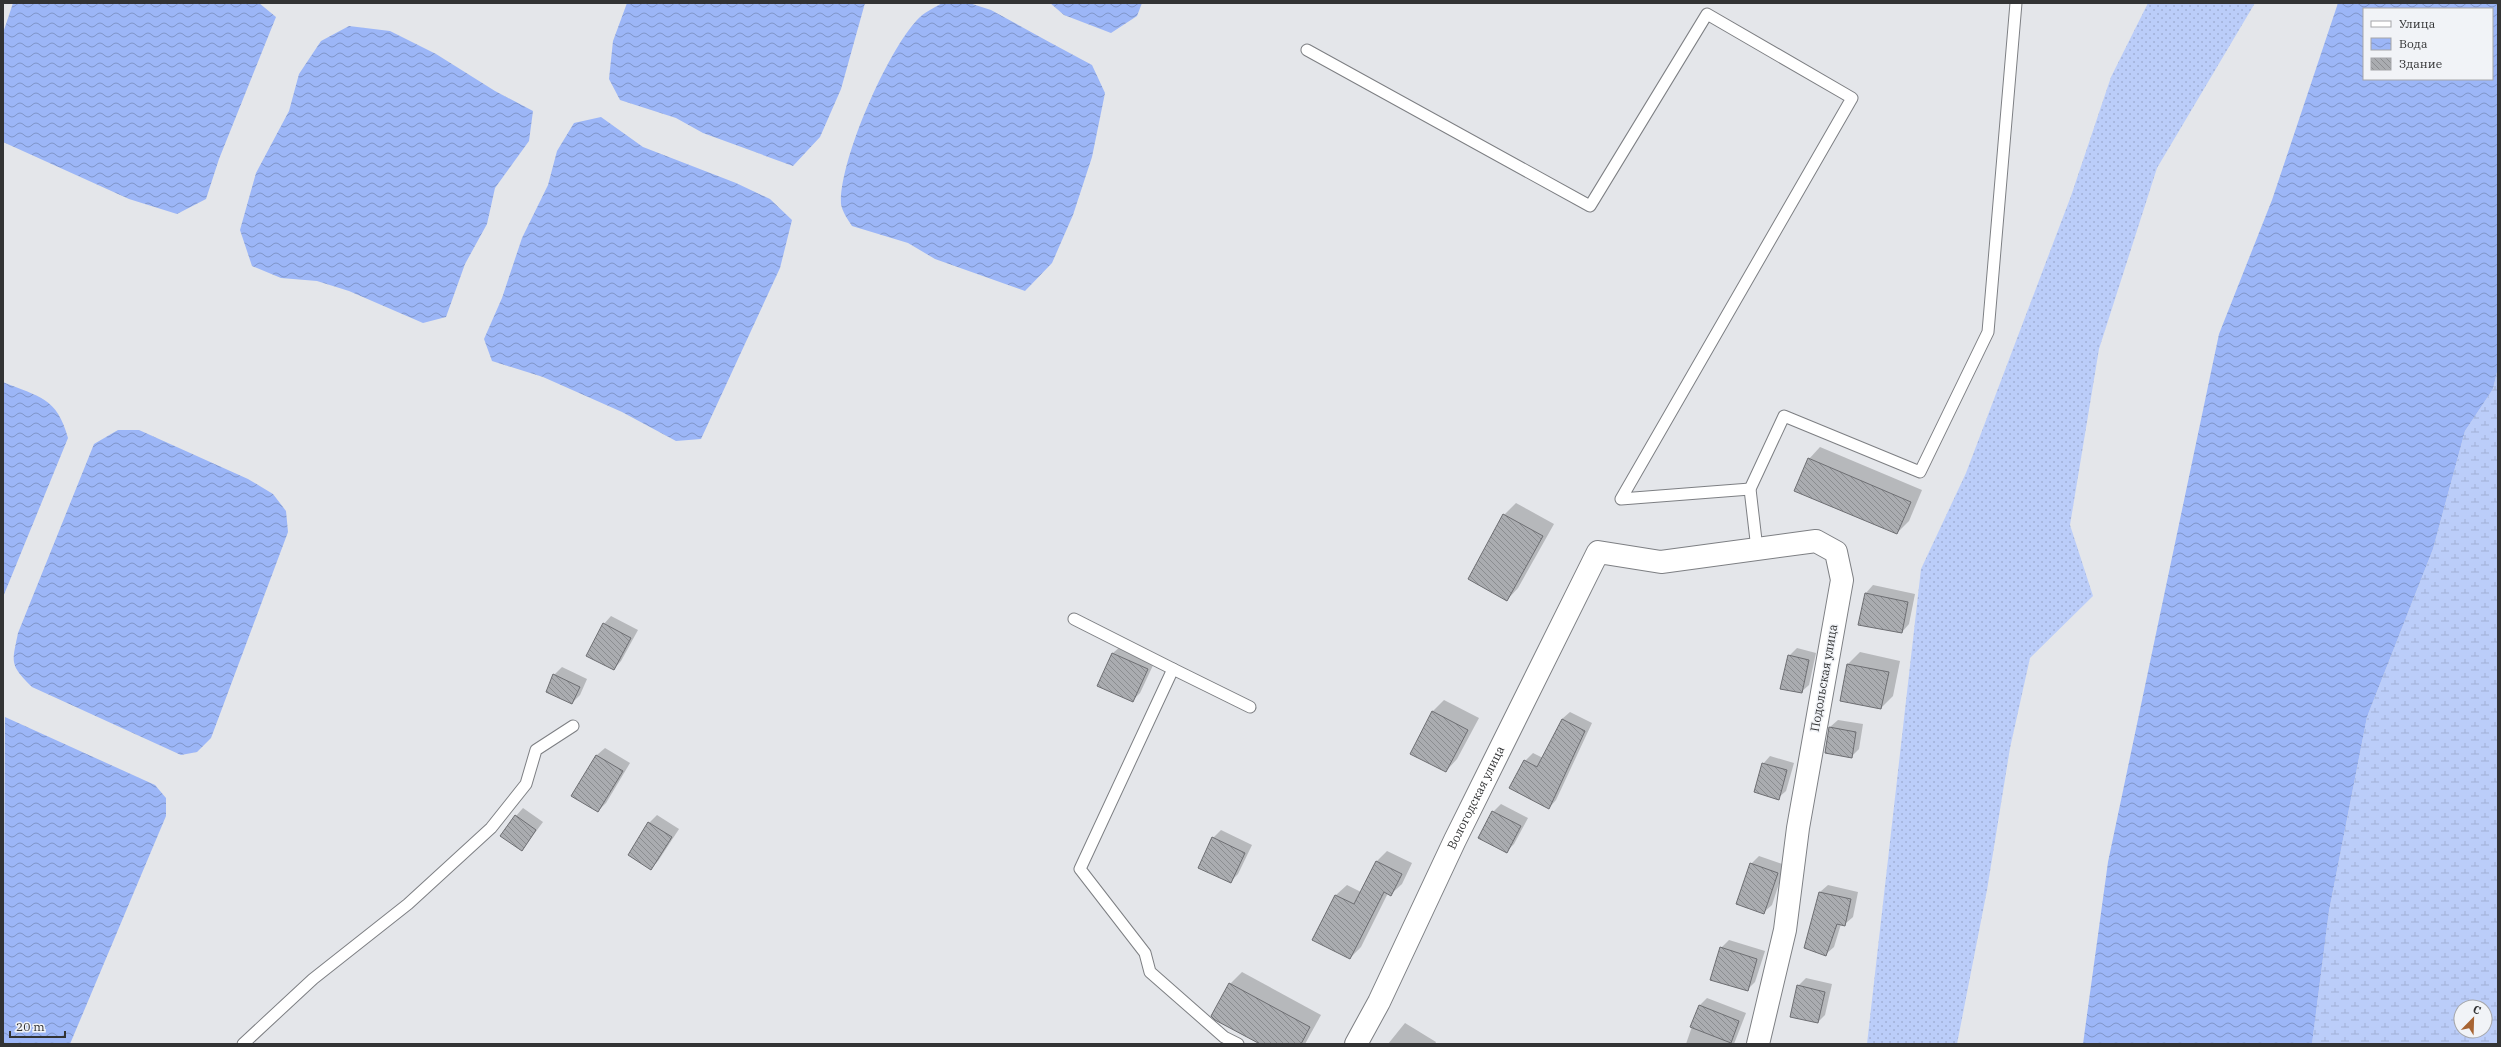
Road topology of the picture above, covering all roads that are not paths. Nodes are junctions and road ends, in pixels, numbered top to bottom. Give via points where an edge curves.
1 (2016, 3) edge
2 (1307, 50) dead end
3 (1750, 489) junction
4 (1757, 548) junction
5 (1598, 552) joint
6 (1074, 618) dead end
7 (1173, 669) junction
8 (1250, 707) dead end
9 (573, 726) dead end
10 (243, 1044) edge
11 (1238, 1044) edge
12 (1356, 1044) edge
13 (1758, 1044) edge

1 - 3 lane via 1988,332 1920,472 1784,416
2 - 3 lane via 1590,206 1707,14 1852,98 1621,499
3 - 4 lane
4 - 5 street, Подольская улица via 1661,562
4 - 13 street, Подольская улица via 1816,541 1836,552 1842,580 1798,828 1785,930
5 - 12 street, Вологодская улица via 1454,840 1379,1002
6 - 7 lane
7 - 8 lane
7 - 11 lane via 1080,869 1144,953 1150,972 1224,1037
9 - 10 lane via 536,750 526,784 492,828 408,904 313,979

